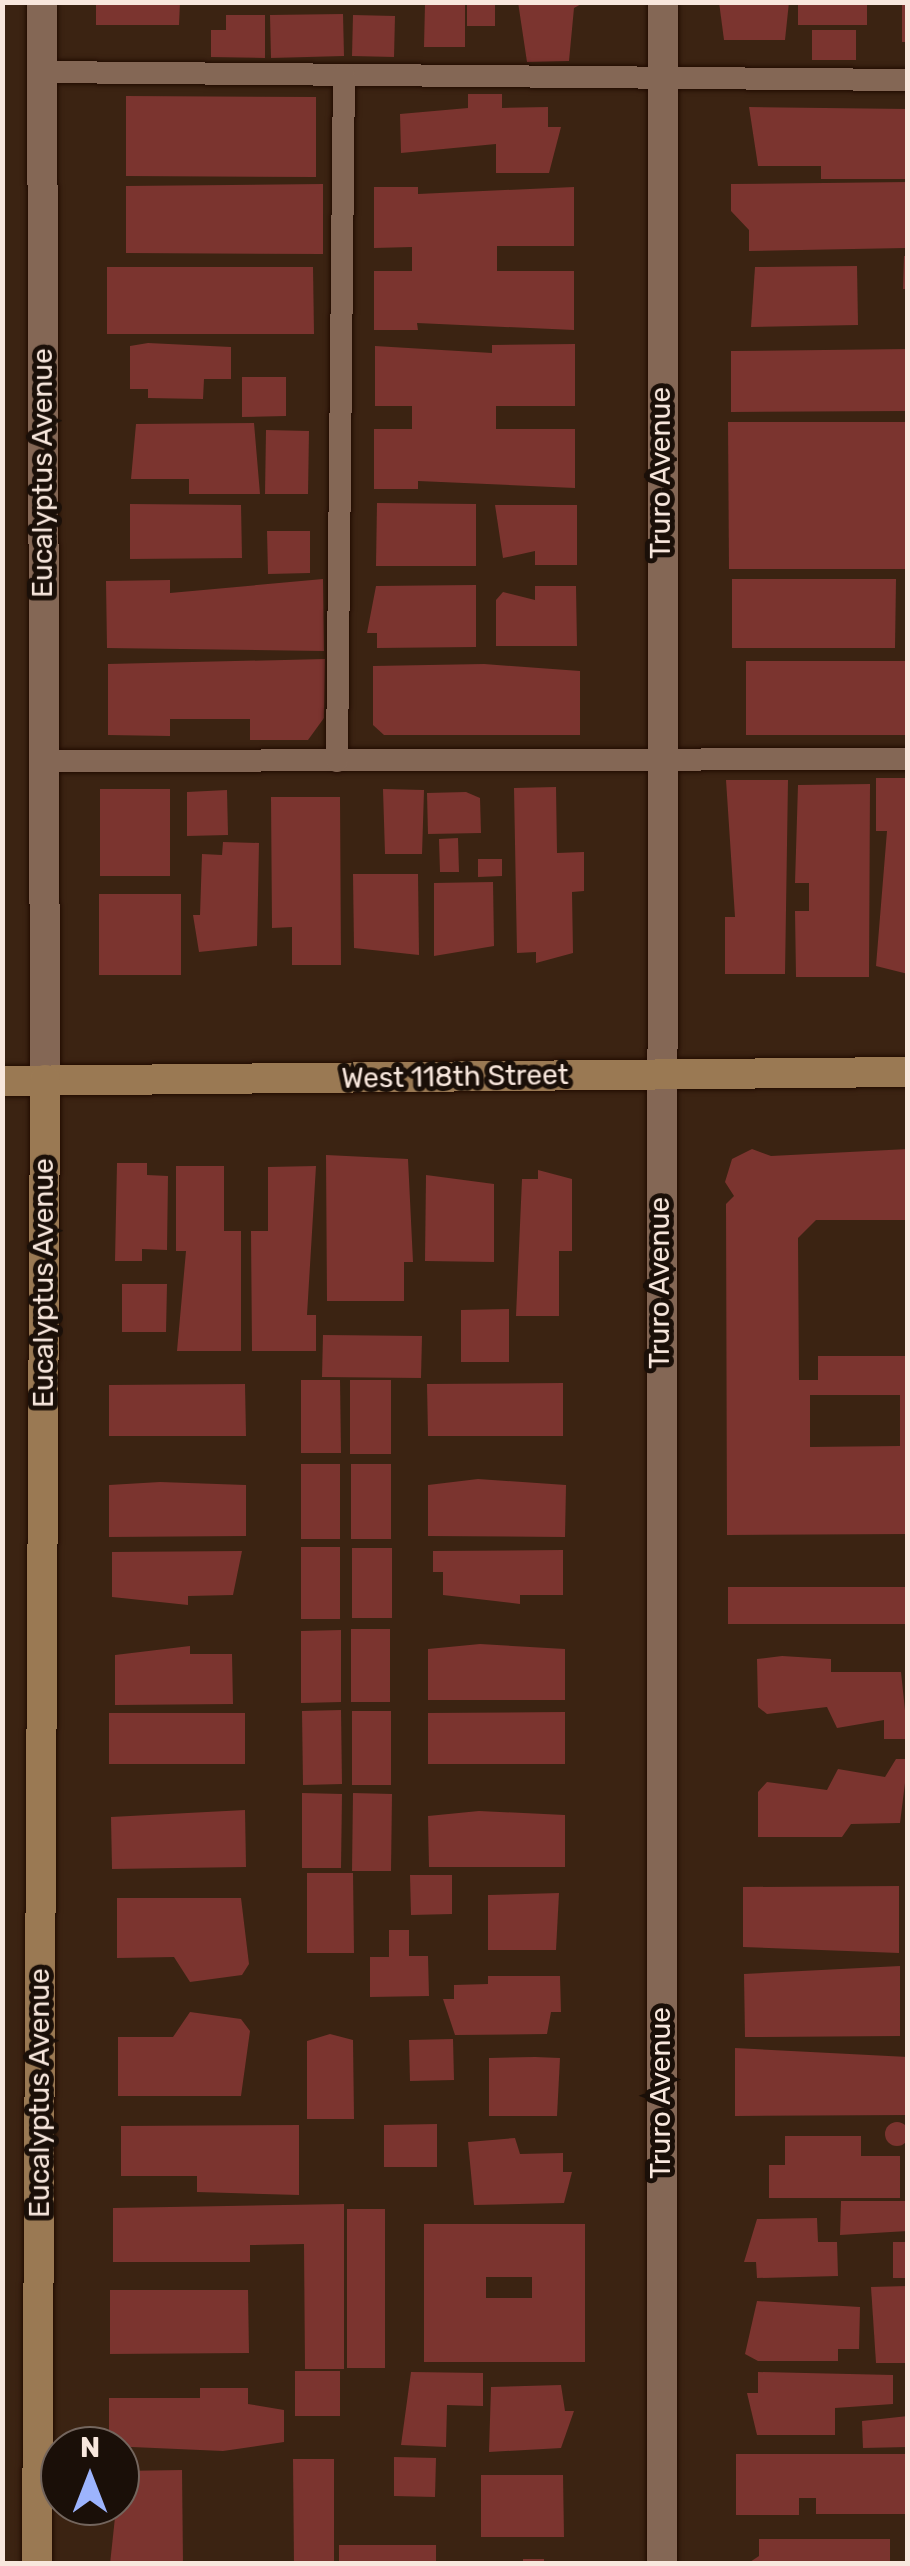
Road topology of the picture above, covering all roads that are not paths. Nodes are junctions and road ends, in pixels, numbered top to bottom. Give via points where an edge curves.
1 (42, 2) edge
2 (662, 2) edge
3 (42, 72) junction
4 (344, 75) junction
5 (662, 78) junction
6 (908, 80) edge
7 (660, 760) junction
8 (908, 760) edge
9 (337, 761) junction
10 (44, 762) junction
11 (908, 1072) edge
12 (660, 1074) junction
13 (2, 1080) edge
14 (44, 1080) junction
15 (38, 2564) edge
16 (662, 2564) edge

1 - 3 street, Eucalyptus Avenue
2 - 5 street, Truro Avenue
3 - 4 lane
3 - 10 street, Eucalyptus Avenue
4 - 5 lane
4 - 9 lane
5 - 6 lane
5 - 7 street, Truro Avenue
7 - 8 lane
7 - 9 lane
7 - 12 street, Truro Avenue
9 - 10 lane
10 - 14 street, Eucalyptus Avenue
11 - 12 street, West 118th Street
12 - 14 street, West 118th Street
12 - 16 street, Truro Avenue
13 - 14 street, West 118th Street
14 - 15 street, Eucalyptus Avenue

